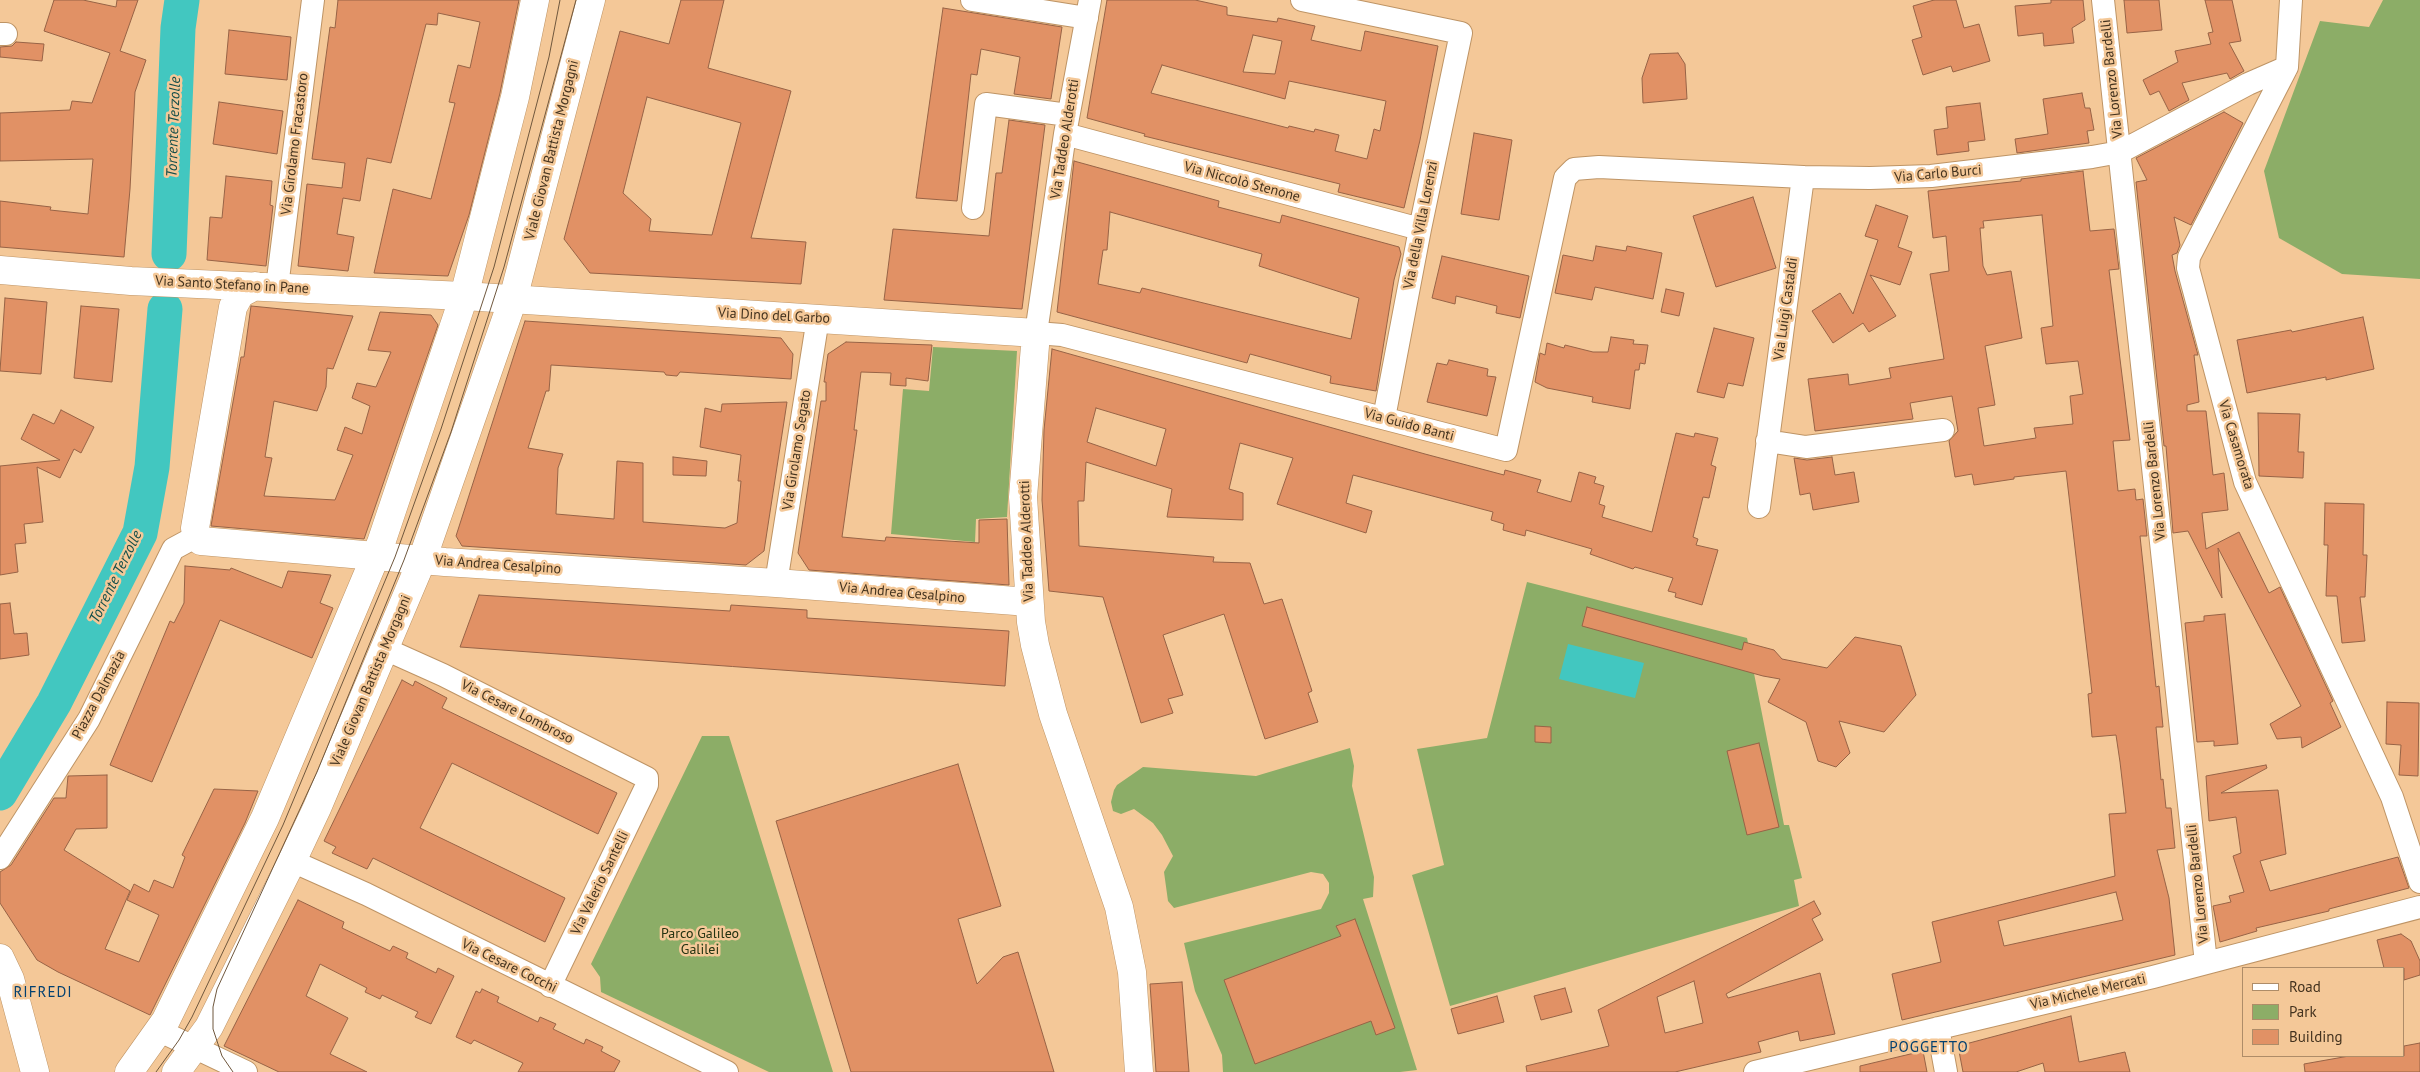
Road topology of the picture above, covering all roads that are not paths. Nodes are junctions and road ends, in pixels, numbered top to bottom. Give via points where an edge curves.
1 (313, 0) edge
2 (535, 0) edge
3 (591, 0) edge
4 (972, 0) edge
5 (1302, 0) edge
6 (2103, 0) edge
7 (2291, 0) edge
8 (1088, 9) edge
9 (2286, 67) junction
10 (1067, 124) junction
11 (2120, 152) junction
12 (1568, 172) joint
13 (1804, 177) junction
14 (973, 208) dead end
15 (1420, 229) junction
16 (0, 270) edge
17 (202, 284) junction
18 (266, 287) junction
19 (464, 296) junction
20 (513, 299) junction
21 (232, 312) junction
22 (818, 318) junction
23 (1036, 332) junction
24 (1384, 418) junction
25 (1943, 430) dead end
26 (1768, 441) junction
27 (1759, 506) dead end
28 (197, 536) junction
29 (376, 556) junction
30 (422, 560) junction
31 (776, 583) junction
32 (1029, 602) junction
33 (385, 648) junction
34 (647, 778) joint
35 (0, 858) edge
36 (292, 861) junction
37 (2420, 882) edge
38 (2420, 907) edge
39 (0, 958) edge
40 (2206, 963) junction
41 (550, 986) junction
42 (1938, 1028) junction
43 (160, 1031) junction
44 (26, 1032) junction
45 (195, 1047) junction
46 (35, 1072) edge
47 (49, 1072) edge
48 (129, 1072) edge
49 (176, 1072) edge
50 (246, 1072) edge
51 (726, 1072) edge
52 (1138, 1072) edge
53 (1756, 1072) edge
54 (1946, 1072) edge

1 - 18 street, Via Girolamo Fracastoro
2 - 19 street
3 - 20 street, Viale Giovan Battista Morgagni
4 - 8 street
5 - 15 street, Via della Villa Lorenzi via 1461,33
6 - 11 street, Via Lorenzo Bardelli
7 - 9 street, Via Casamorata
8 - 10 street, Via Taddeo Alderotti
9 - 11 street, Via Carlo Burci
9 - 37 street, Via Casamorata via 2190,257 2188,268 2246,482 2392,797
10 - 14 street, Via Niccolò Stenone via 986,104
10 - 15 street, Via Niccolò Stenone
10 - 23 street, Via Taddeo Alderotti
11 - 13 street, Via Carlo Burci via 1930,176
11 - 40 street, Via Lorenzo Bardelli
12 - 13 street, Via Carlo Burci via 1598,167
12 - 24 street, Via Guido Banti via 1506,450
13 - 26 street, Via Luigi Castaldi
15 - 24 street, Via della Villa Lorenzi
16 - 17 street, Via Santo Stefano in Pane
17 - 18 street, Via Santo Stefano in Pane
17 - 21 street via 218,288 228,296
18 - 19 street, Via Santo Stefano in Pane
18 - 21 street via 240,294
19 - 20 street
19 - 29 street
20 - 22 street, Via Dino del Garbo
20 - 30 street, Viale Giovan Battista Morgagni
21 - 28 street via 195,528
22 - 23 street, Via Dino del Garbo
22 - 31 street, Via Girolamo Segato
23 - 24 street, Via Guido Banti via 1062,335
23 - 32 street, Via Taddeo Alderotti via 1023,497
25 - 26 street via 1806,447
26 - 27 street, Via Luigi Castaldi
28 - 29 street, Via Andrea Cesalpino via 209,543
28 - 35 street, Piazza Dalmazia via 173,549 89,719
29 - 30 street, Via Andrea Cesalpino
29 - 43 street via 265,818
30 - 31 street, Via Andrea Cesalpino
30 - 33 street, Viale Giovan Battista Morgagni
31 - 32 street, Via Andrea Cesalpino
32 - 52 street, Via Taddeo Alderotti via 1035,645 1054,714 1119,907 1132,972
33 - 34 street, Via Cesare Lombroso
33 - 36 street, Viale Giovan Battista Morgagni
34 - 41 street, Via Valerio Santelli via 647,785
36 - 41 street, Via Cesare Cocchi via 366,894
36 - 45 street, Viale Giovan Battista Morgagni via 210,1027
38 - 40 street, Via Michele Mercati
39 - 44 street
40 - 42 street, Via Michele Mercati
41 - 51 street, Via Cesare Cocchi
42 - 53 street, Via Michele Mercati
42 - 54 street
43 - 45 street
43 - 48 street
44 - 46 street
44 - 47 street
45 - 49 street
45 - 50 street

